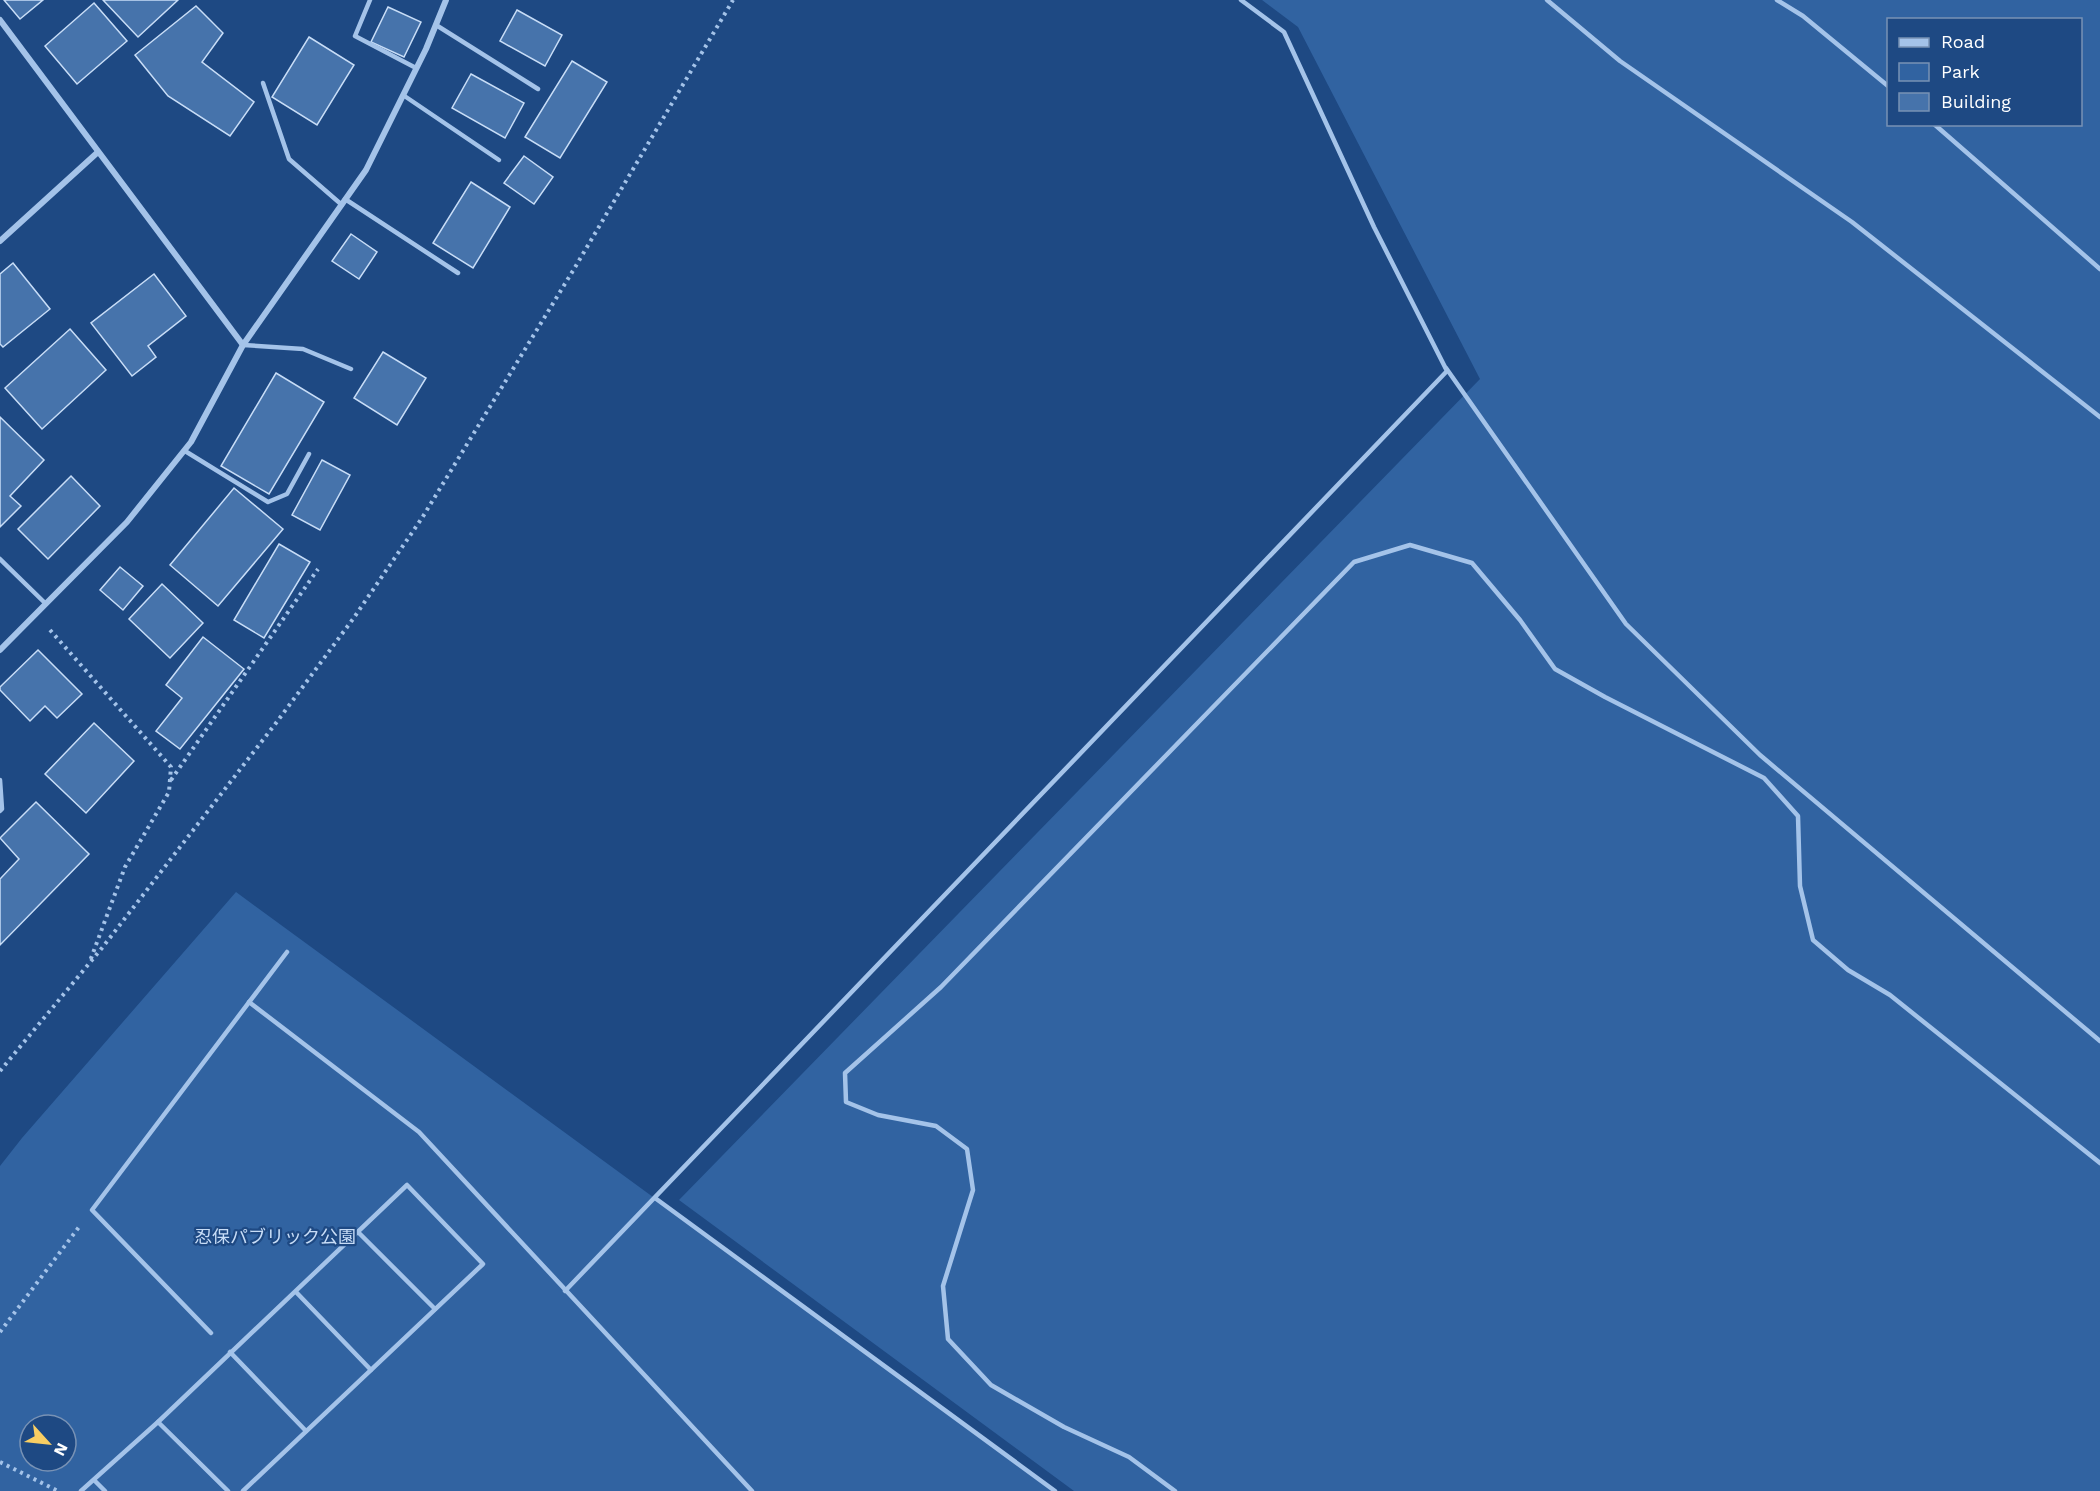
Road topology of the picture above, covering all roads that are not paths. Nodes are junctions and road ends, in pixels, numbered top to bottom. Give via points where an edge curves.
1 (370, 0) edge
2 (446, 0) edge
3 (1241, 0) edge
4 (1547, 0) edge
5 (1777, 0) edge
6 (0, 20) edge
7 (436, 25) junction
8 (416, 68) junction
9 (263, 83) dead end
10 (1887, 85) edge
11 (538, 89) dead end
12 (403, 95) junction
13 (1936, 126) edge
14 (98, 152) junction
15 (499, 160) dead end
16 (344, 202) junction
17 (0, 241) edge
18 (2100, 269) edge
19 (458, 273) dead end
20 (243, 345) junction
21 (1443, 364) junction
22 (351, 369) dead end
23 (2100, 417) edge
24 (185, 451) junction
25 (309, 454) dead end
26 (0, 559) edge
27 (46, 604) junction
28 (0, 650) edge
29 (0, 780) edge
30 (0, 811) edge
31 (288, 952) dead end
32 (249, 1002) junction
33 (2100, 1041) edge
34 (2100, 1162) edge
35 (655, 1198) junction
36 (358, 1232) junction
37 (565, 1291) junction
38 (296, 1292) junction
39 (435, 1309) junction
40 (211, 1333) dead end
41 (230, 1353) junction
42 (371, 1370) junction
43 (158, 1422) junction
44 (306, 1431) junction
45 (94, 1480) junction
46 (81, 1491) edge
47 (105, 1491) edge
48 (228, 1491) edge
49 (243, 1491) edge
50 (752, 1491) edge
51 (1055, 1491) edge
52 (1175, 1491) edge

1 - 8 lane via 354,36
2 - 7 street
3 - 21 lane via 1284,32 1374,227
4 - 23 lane via 1620,60 1852,222
5 - 10 lane via 1803,16
6 - 14 street
7 - 8 street
7 - 11 lane
8 - 12 street
9 - 16 lane via 289,159
12 - 15 lane
12 - 16 street via 366,170
13 - 18 lane
14 - 17 street
14 - 20 street
16 - 19 lane
16 - 20 street
20 - 22 lane via 303,349
20 - 24 street
21 - 33 lane via 1626,624 1760,755
21 - 35 lane via 1446,371
24 - 25 lane via 268,502 287,494
24 - 27 street via 127,522
26 - 27 lane
27 - 28 street
29 - 30 lane
31 - 32 lane
32 - 37 lane via 419,1132
32 - 40 lane via 92,1210
34 - 52 lane via 1900,1002 1848,970 1813,940 1800,886 1798,816 1764,778 1555,669 1472,562 1410,545 1354,562 941,987 844,1073 846,1102 879,1115 936,1126 967,1149 973,1190 943,1286 948,1339 991,1385 1064,1427 1129,1457
35 - 37 lane
35 - 51 lane
36 - 38 lane
36 - 39 lane
36 - 39 lane via 407,1185 483,1264
37 - 50 lane
38 - 41 lane
38 - 42 lane
39 - 42 lane
41 - 43 lane
41 - 44 lane
42 - 44 lane
43 - 45 lane
43 - 48 lane
44 - 49 lane
45 - 46 lane
45 - 47 lane

